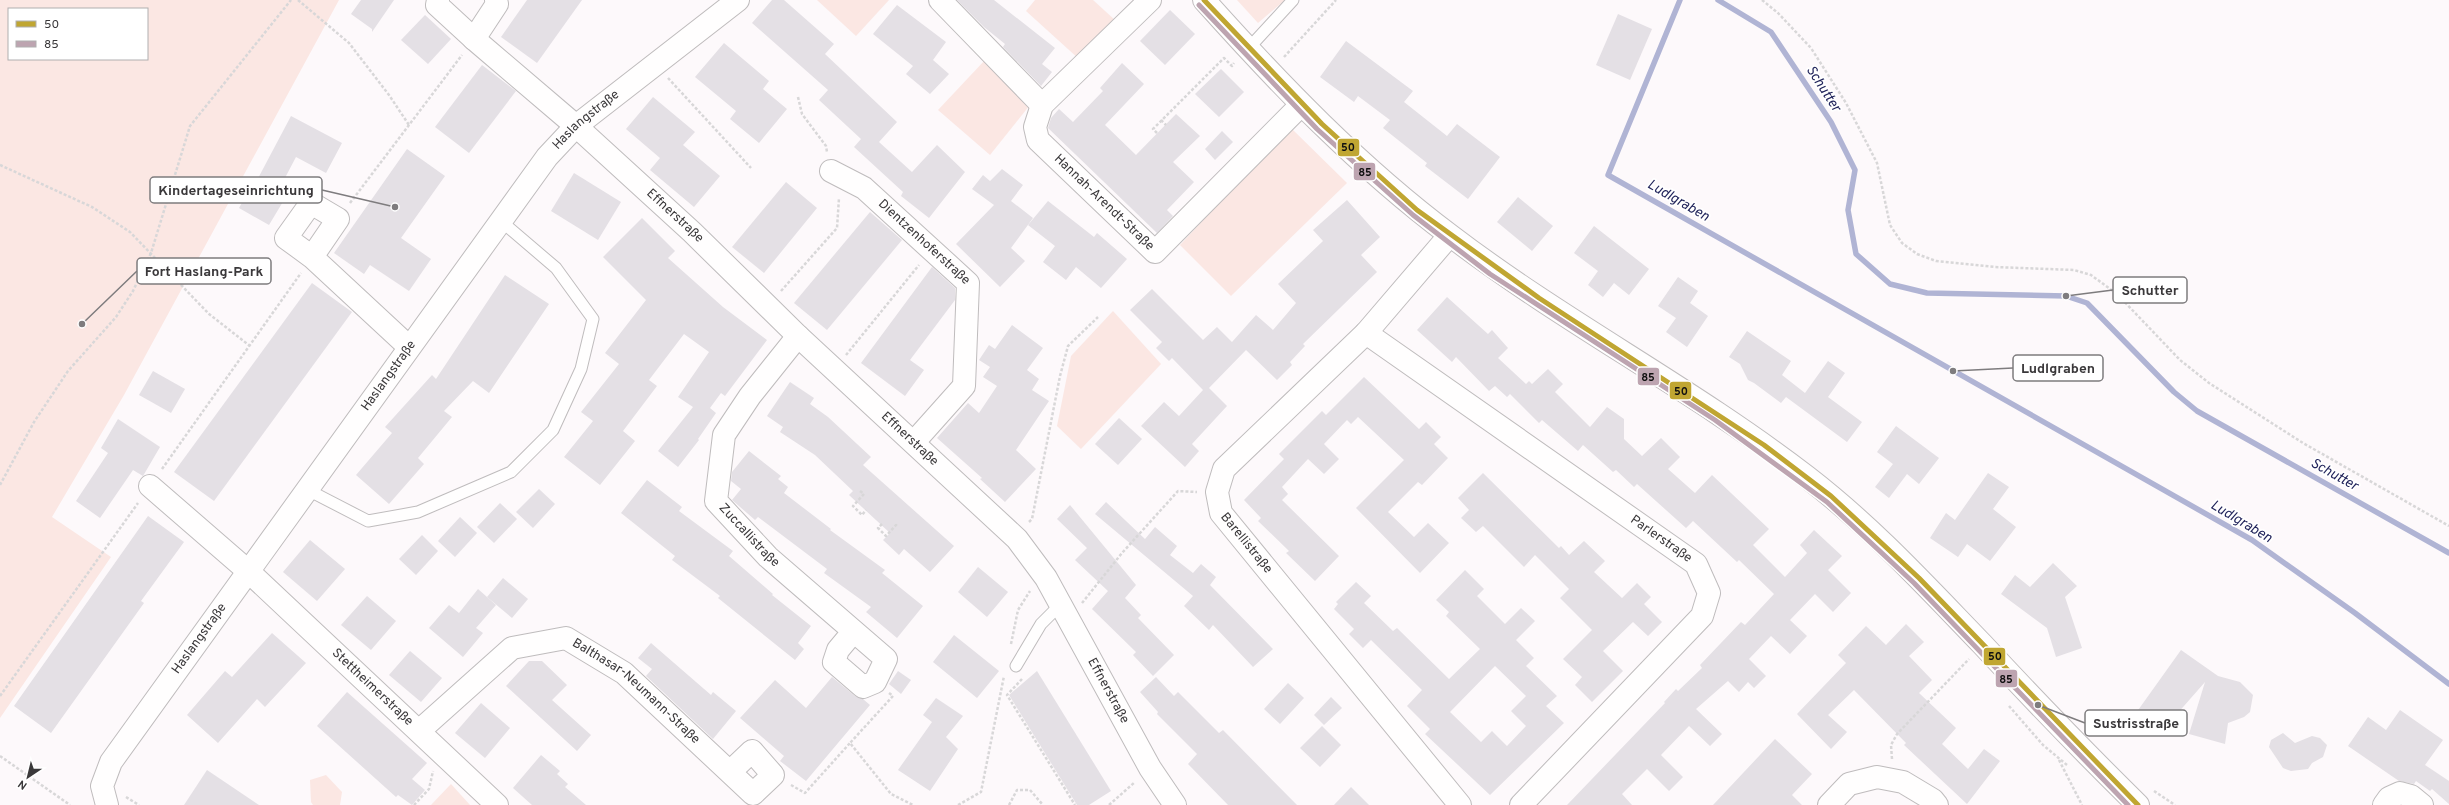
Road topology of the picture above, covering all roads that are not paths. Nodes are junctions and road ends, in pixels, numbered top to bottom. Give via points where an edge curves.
1 (438, 0) edge
2 (496, 0) edge
3 (738, 0) edge
4 (940, 0) edge
5 (1150, 0) edge
6 (1204, 0) edge
7 (1293, 0) edge
8 (474, 39) junction
9 (1243, 54) junction
10 (1042, 105) junction
11 (1301, 105) junction
12 (576, 126) junction
13 (840, 175) road end
14 (500, 221) junction
15 (1449, 236) junction
16 (312, 258) junction
17 (1366, 333) junction
18 (798, 336) junction
19 (409, 347) junction
20 (914, 442) junction
21 (150, 486) dead end
22 (306, 489) junction
23 (248, 571) junction
24 (1064, 613) junction
25 (853, 632) junction
26 (1011, 669) road end
27 (419, 731) junction
28 (730, 772) junction
29 (106, 804) edge
30 (496, 805) edge
31 (1175, 805) edge
32 (1460, 805) edge
33 (1521, 805) edge
34 (1829, 805) edge
35 (1937, 805) edge
36 (2138, 805) edge
37 (2384, 805) edge
38 (2422, 805) edge

1 - 8 street, Effnerstraße via 437,5
2 - 8 street via 497,4
3 - 12 street, Haslangstraße
4 - 10 street
5 - 10 street, Hannah-Arendt-Straße
6 - 9 street
7 - 9 lane
8 - 12 street, Effnerstraße
9 - 11 street via 1269,73
10 - 11 street, Hannah-Arendt-Straße via 1035,127 1038,140 1155,252
11 - 15 street via 1372,173
12 - 14 street, Haslangstraße via 547,157
12 - 18 street, Effnerstraße via 692,232
13 - 20 street, Dientzenhoferstraße via 864,188 968,284 964,386
14 - 19 street, Haslangstraße
14 - 22 lane via 556,268 593,319 581,369 553,430 511,472 418,512 368,521
15 - 17 street, Barellistraße
15 - 36 street via 1528,291 1753,437 1856,517 1902,559
16 - 16 street via 338,219 311,203 286,238
16 - 19 street
17 - 32 street, Barellistraße via 1224,469 1217,492 1220,513
17 - 33 street, Parlerstraße via 1696,564 1709,593 1702,616
18 - 20 street, Effnerstraße
18 - 25 street, Zuccallistraße via 750,396 724,435 716,501 768,557
19 - 22 street, Haslangstraße
20 - 24 street, Effnerstraße via 1016,539 1046,578
21 - 23 street, Stettheimerstraße
22 - 23 street, Haslangstraße
23 - 27 street, Stettheimerstraße
23 - 29 street, Haslangstraße via 111,762 102,786
24 - 26 lane via 1042,624
24 - 31 street, Effnerstraße via 1150,768
25 - 25 street, Zuccallistraße via 838,650 834,662 863,687 875,682 886,659
27 - 28 street, Balthasar-Neumann-Straße via 512,648 566,638 624,673
27 - 30 street, Stettheimerstraße
28 - 28 street, Balthasar-Neumann-Straße via 752,752 773,774 753,794
34 - 35 street via 1849,784 1877,777 1903,782
37 - 38 street via 2389,798 2400,793 2410,796

